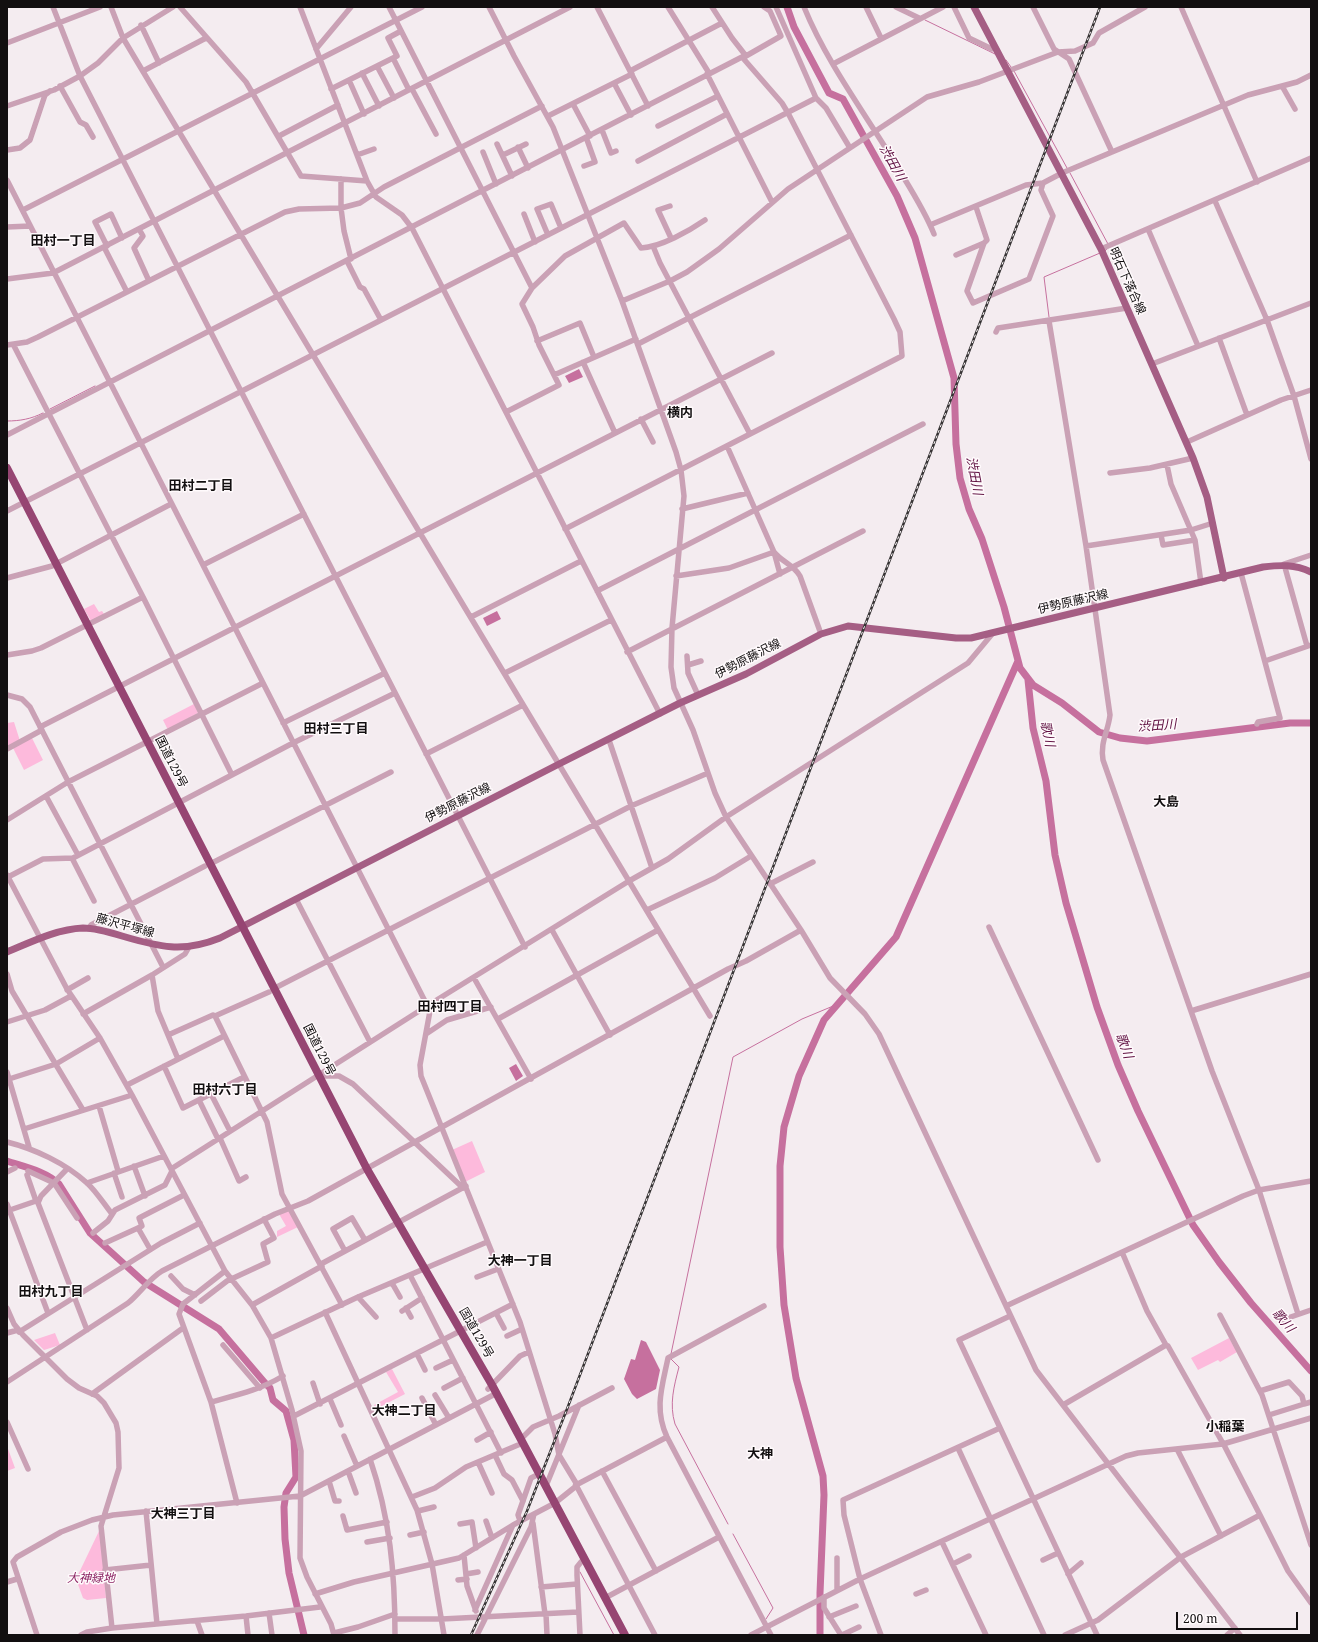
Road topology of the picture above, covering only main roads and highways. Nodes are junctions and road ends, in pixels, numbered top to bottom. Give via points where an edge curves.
1 (974, 7) edge
2 (7, 468) edge
3 (7, 478) edge
4 (23, 503) junction
5 (1311, 572) edge
6 (1224, 578) junction
7 (240, 928) junction
8 (7, 952) edge
9 (520, 1442) junction
10 (553, 1504) junction
11 (619, 1635) edge
12 (624, 1635) edge

1 - 6 main road, 明石下落合線 via 995,48 1011,70 1101,249 1152,364 1204,485
2 - 4 highway, 国道129号
3 - 4 highway, 国道129号
4 - 7 highway, 国道129号
5 - 6 main road, 伊勢原藤沢線 via 1284,564
6 - 7 main road, 伊勢原藤沢線 via 970,638 848,626 821,634 746,674 680,703 559,764
7 - 8 main road, 藤沢平塚線 via 209,943 172,948 151,945 89,928 58,932
7 - 9 highway, 国道129号 via 364,1171 459,1332
9 - 10 highway, 国道129号 via 546,1486
9 - 10 highway, 国道129号 via 535,1476
10 - 11 highway, 国道129号
10 - 12 highway, 国道129号

